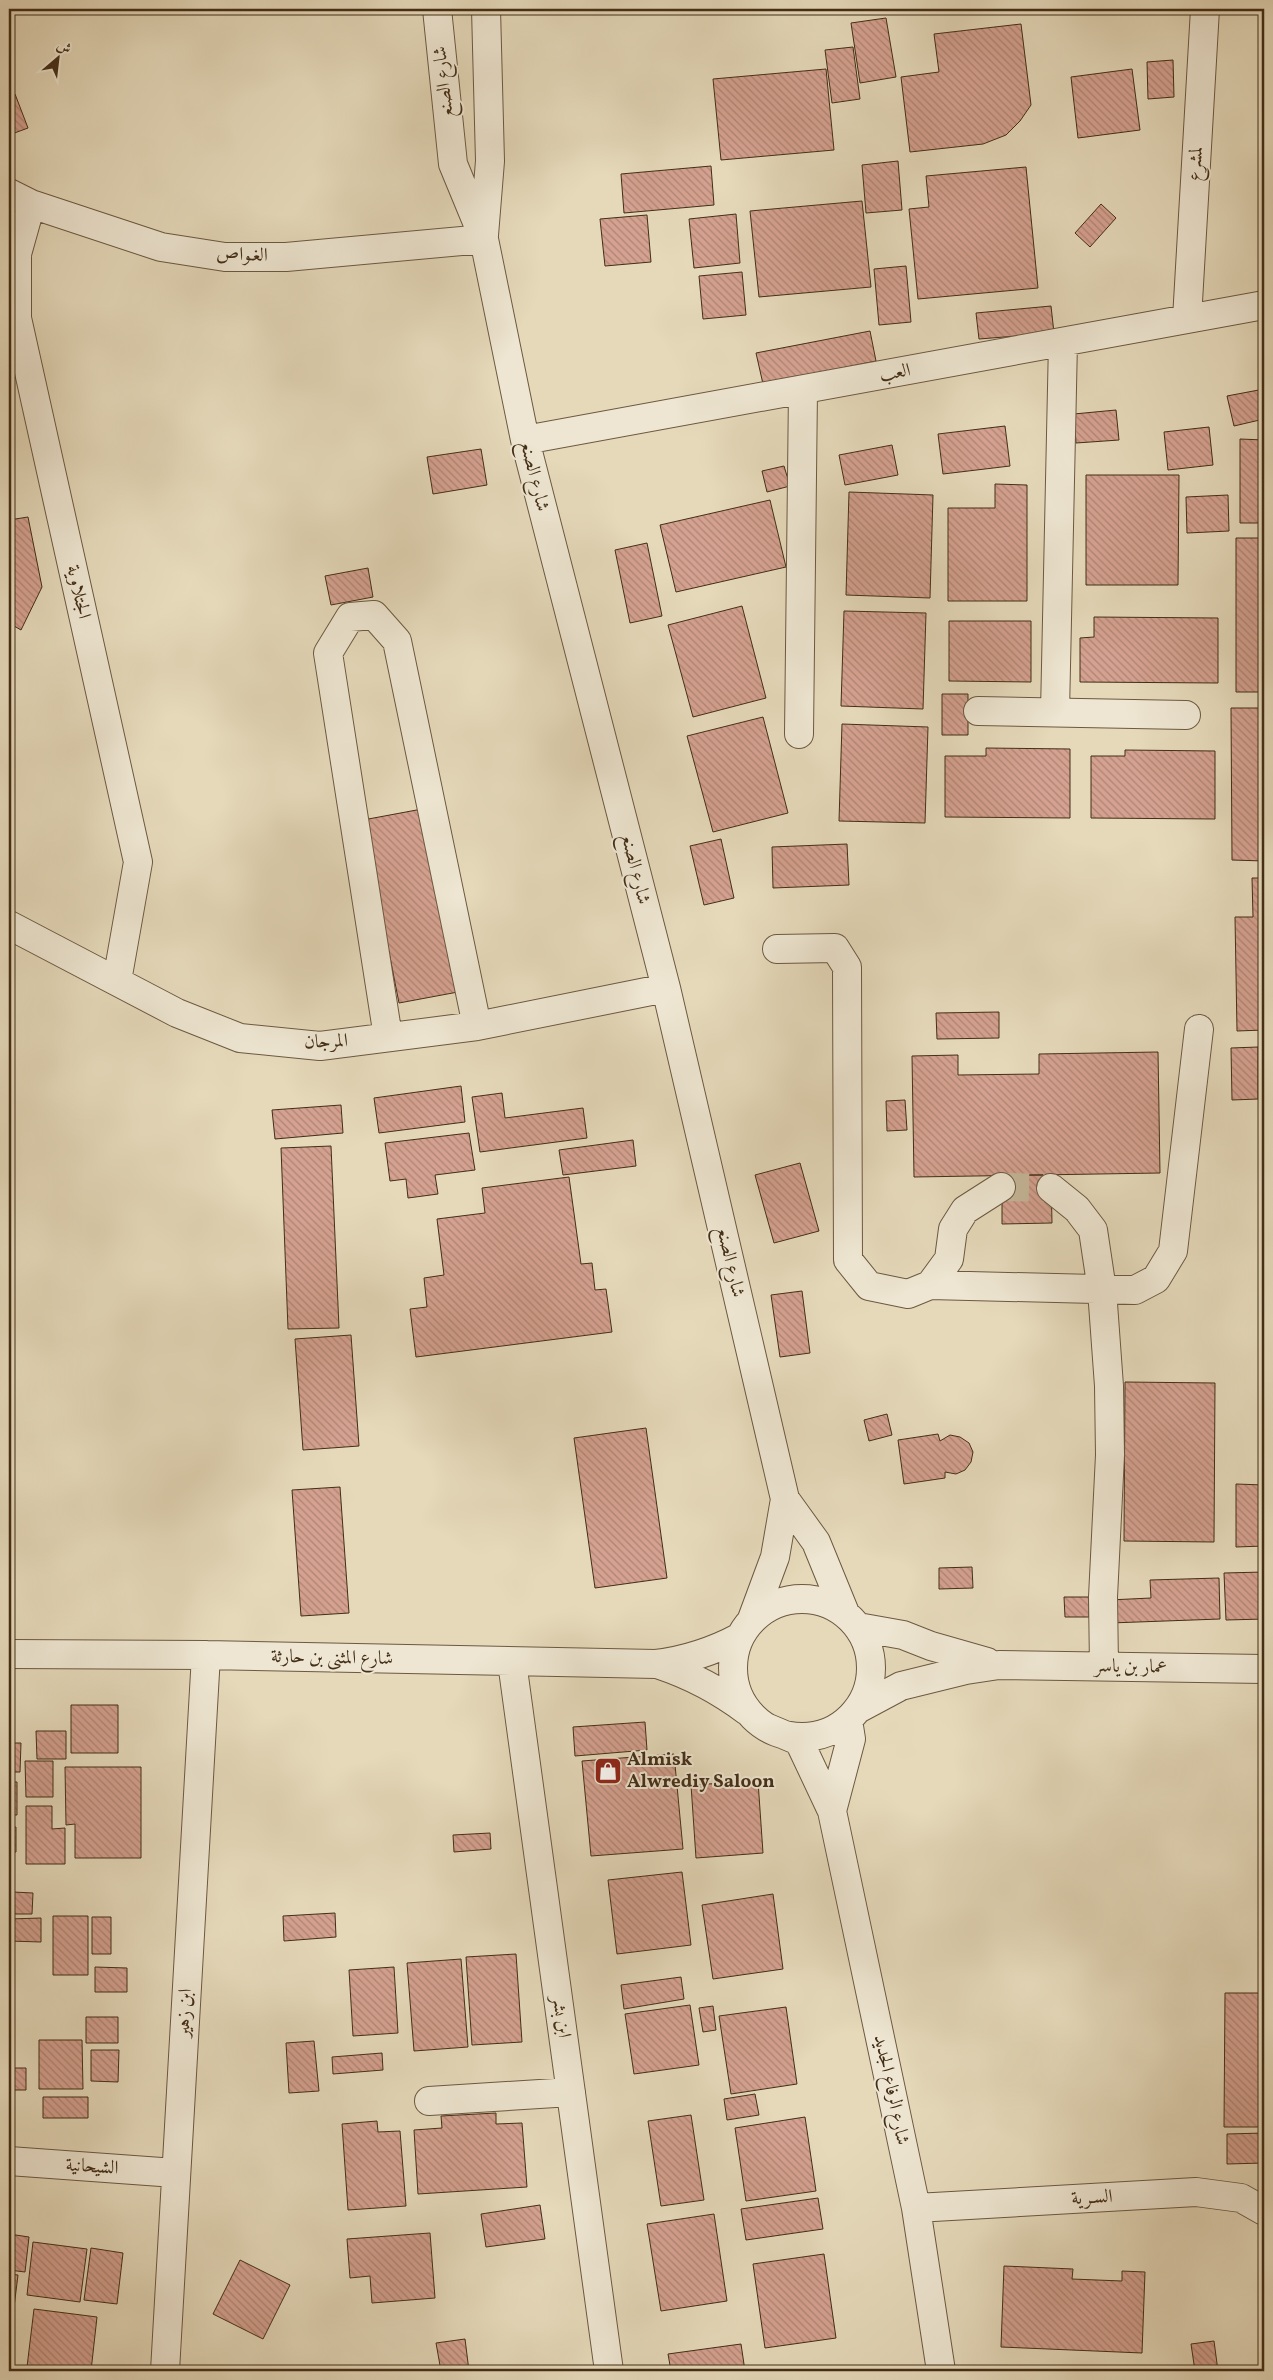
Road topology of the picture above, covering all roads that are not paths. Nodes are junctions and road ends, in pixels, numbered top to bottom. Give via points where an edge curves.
1 (437, 9) edge
2 (486, 9) edge
3 (1205, 9) edge
4 (20, 198) edge
5 (484, 239) junction
6 (1264, 305) edge
7 (1187, 319) junction
8 (1063, 342) junction
9 (803, 390) junction
10 (525, 440) junction
11 (978, 711) dead end
12 (1055, 712) junction
13 (1186, 715) dead end
14 (799, 734) dead end
15 (9, 924) edge
16 (777, 949) dead end
17 (117, 980) junction
18 (666, 988) junction
19 (477, 1026) junction
20 (1199, 1029) dead end
21 (388, 1037) junction
22 (1001, 1187) tunnel mouth
23 (1051, 1188) tunnel mouth
24 (930, 1285) junction
25 (1102, 1290) junction
26 (785, 1499) junction
27 (852, 1620) junction
28 (746, 1628) junction
29 (9, 1654) edge
30 (206, 1655) junction
31 (512, 1662) junction
32 (656, 1664) junction
33 (999, 1665) junction
34 (1104, 1666) junction
35 (1264, 1669) edge
36 (853, 1714) junction
37 (760, 1722) junction
38 (832, 1811) junction
39 (571, 2092) junction
40 (429, 2101) dead end
41 (9, 2161) edge
42 (176, 2173) junction
43 (916, 2208) junction
44 (1264, 2211) edge
45 (165, 2371) edge
46 (609, 2371) edge
47 (941, 2371) edge

1 - 5 street, شارع الصنع via 453,164
2 - 5 street, شارع الصنع via 490,161
3 - 7 street, لمشرع
4 - 5 street, الغـواص via 161,247 225,257 286,257
4 - 17 street, الجتلاوية via 18,318 138,862
5 - 10 street, شارع الصنع
6 - 7 street, العب
7 - 8 street, العب
8 - 9 street, العب
8 - 12 street
9 - 10 street, العب
9 - 14 street
10 - 18 street, شارع الصنع
11 - 12 street
12 - 13 street
15 - 17 street, المرجان
16 - 24 street via 835,948 847,967 848,1260 869,1286 908,1294
17 - 21 street, المرجان via 177,1013 240,1038 320,1046
18 - 19 street, المرجان
18 - 26 street, شارع الصنع
19 - 21 street, المرجان
19 - 21 street via 397,641 374,615 350,618 328,653
20 - 25 street via 1173,1251 1156,1279 1149,1283 1135,1290
22 - 24 street via 965,1210 953,1229 949,1259
23 - 25 street via 1077,1209 1093,1230
24 - 25 street
25 - 34 street via 1110,1455 1103,1597
26 - 27 street, شارع الصنع via 816,1542
26 - 28 street, شارع الصنع via 775,1557
27 - 28 street, عمار بن ياسر via 828,1603 808,1598 768,1607
27 - 33 street, عمار بن ياسر
27 - 36 street, شارع الصنع via 867,1642 871,1660 866,1694
28 - 32 street, شارع المثنى بن حارثة via 713,1651 685,1660
28 - 37 street, شارع الصنع via 733,1657 734,1678 740,1698
29 - 30 street, شارع المثنى بن حارثة
30 - 31 street, شارع المثنى بن حارثة
30 - 42 street, ابن زهير
31 - 32 street, شارع المثنى بن حارثة
31 - 39 street, ابن بشر
32 - 37 street, شارع المثنى بن حارثة via 691,1675 723,1693
33 - 34 street, عمار بن ياسر
33 - 36 street, عمار بن ياسر via 901,1686
34 - 35 street, عمار بن ياسر
36 - 37 street, عمار بن ياسر via 830,1732 810,1736 788,1736
36 - 38 street, شارع الرفاع الجديد via 851,1739
37 - 38 street, شارع الرفاع الجديد via 799,1741
38 - 43 street, شارع الرفاع الجديد
39 - 40 street
39 - 46 street, ابن بشر
41 - 42 street, الشيحانية
42 - 45 street, ابن زهير
43 - 44 street, السـرية via 1196,2192 1241,2198
43 - 47 street, شارع الرفاع الجديد

